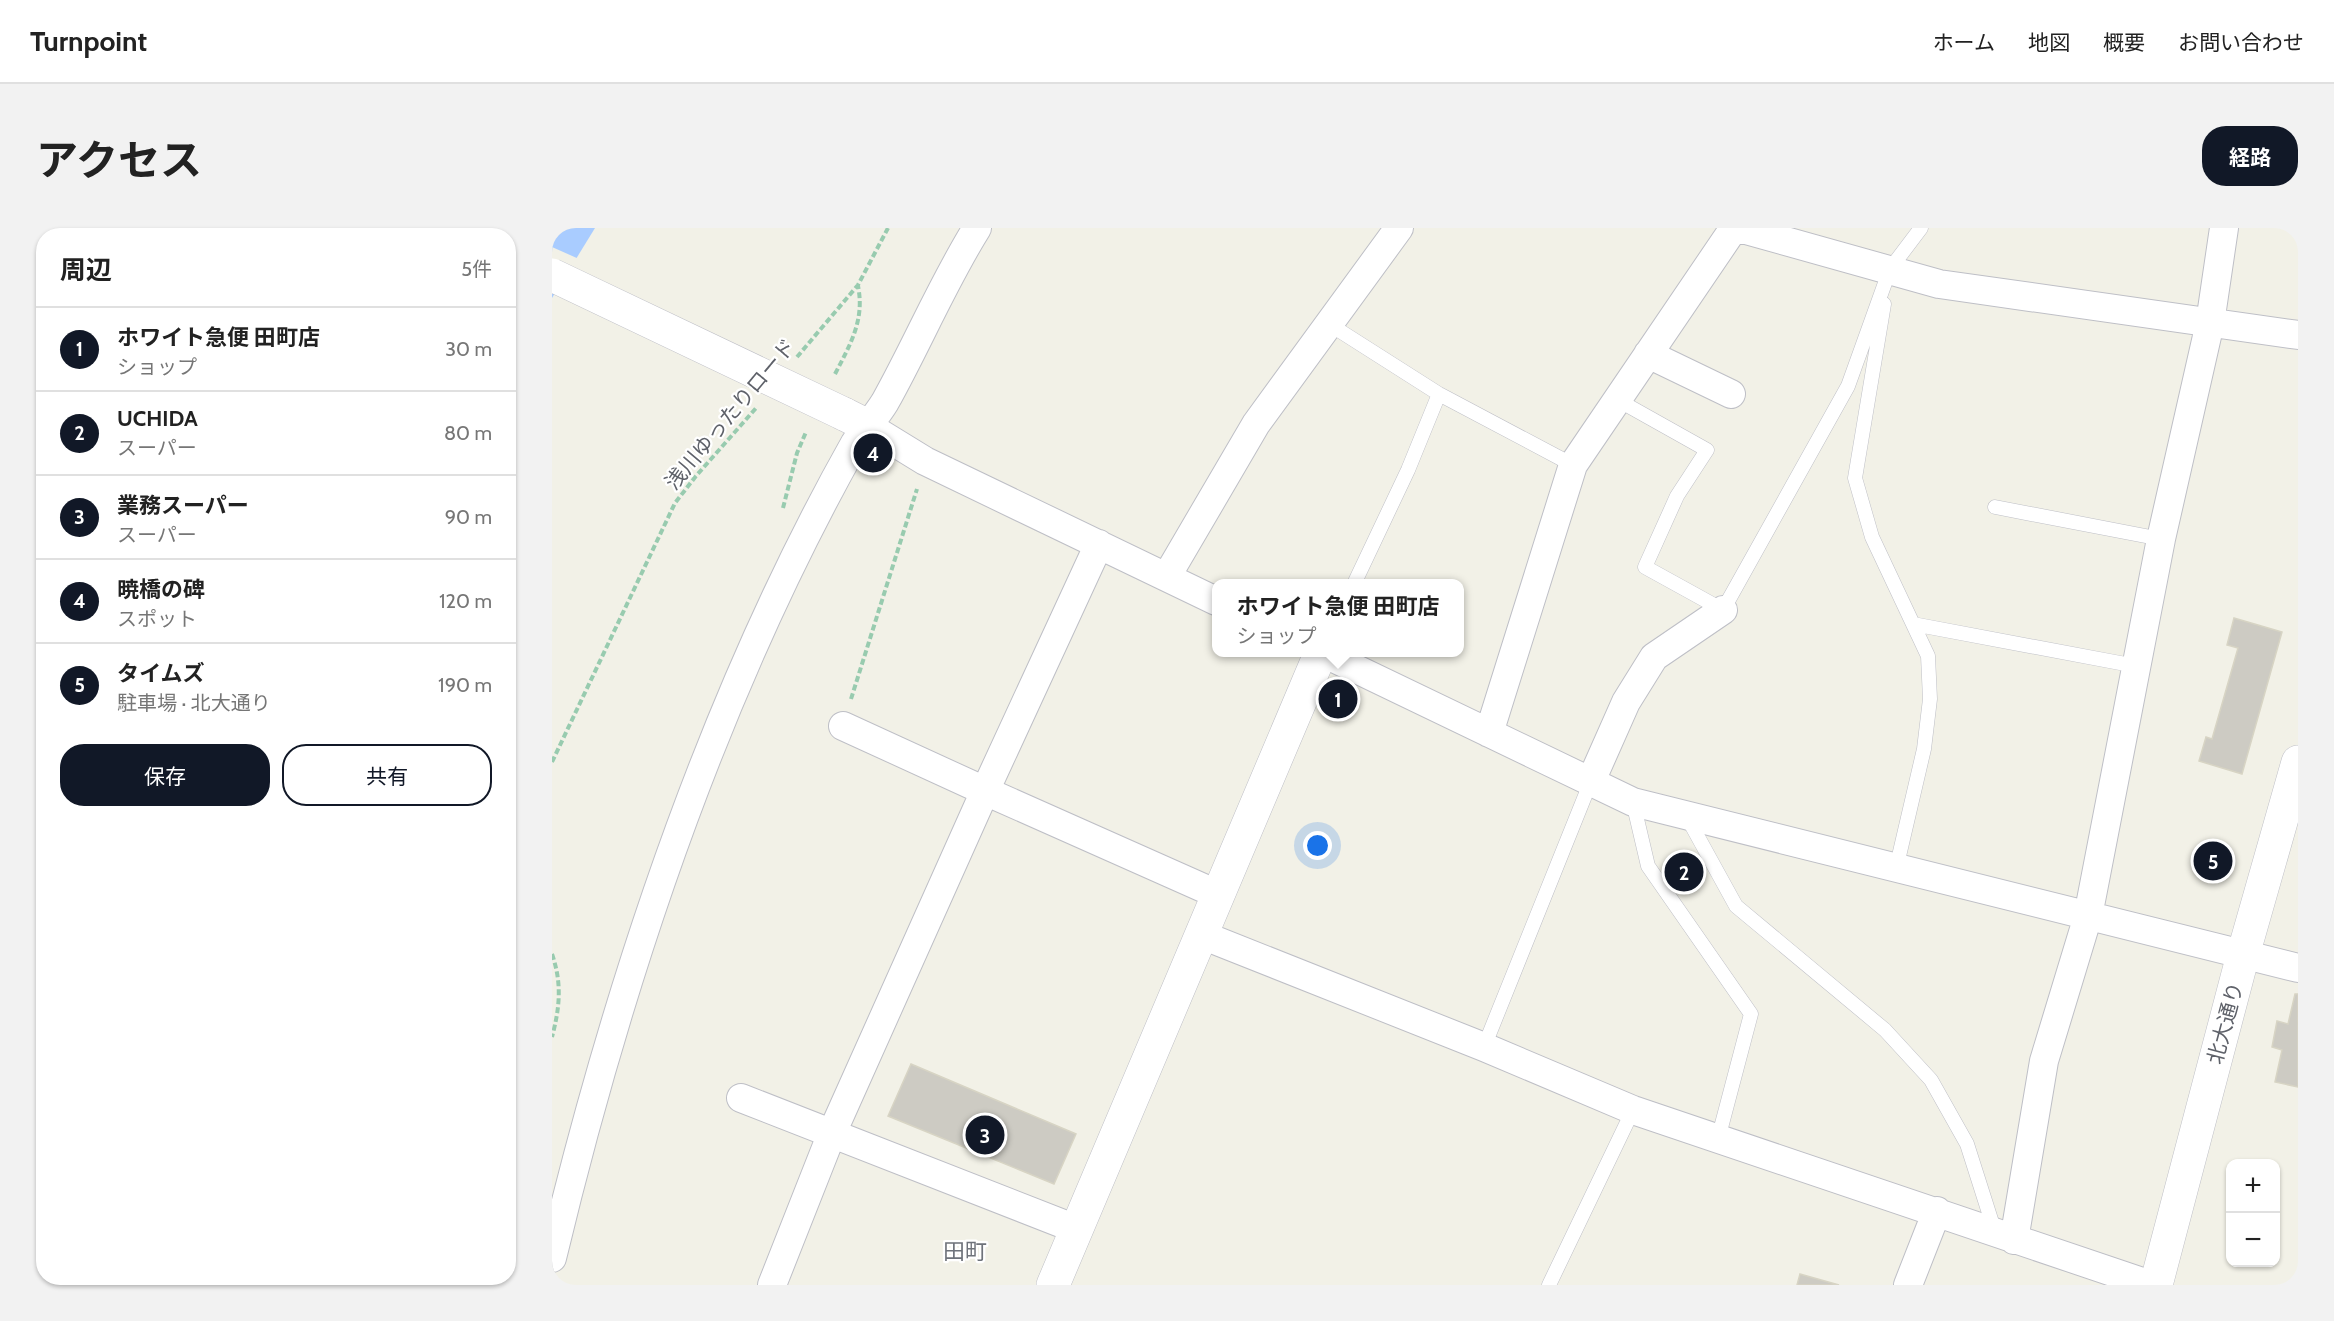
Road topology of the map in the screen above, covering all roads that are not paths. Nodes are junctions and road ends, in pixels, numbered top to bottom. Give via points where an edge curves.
1 (976, 228) edge
2 (1399, 228) edge
3 (1734, 228) edge
4 (1739, 228) edge
5 (1922, 228) edge
6 (2224, 228) edge
7 (1890, 269) junction
8 (552, 275) edge
9 (2210, 323) junction
10 (1329, 324) junction
11 (2298, 335) edge
12 (1648, 354) junction
13 (1439, 394) junction
14 (1731, 394) dead end
15 (1616, 399) junction
16 (856, 420) junction
17 (1573, 465) junction
18 (1995, 507) dead end
19 (2161, 539) junction
20 (1099, 544) junction
21 (1167, 576) junction
22 (1356, 579) edge
23 (1212, 599) edge
24 (1723, 610) junction
25 (1912, 624) junction
26 (1319, 657) edge
27 (1331, 657) edge
28 (2136, 666) junction
29 (843, 726) road end
30 (1489, 733) junction
31 (2298, 762) edge
32 (1591, 781) junction
33 (985, 792) junction
34 (1633, 802) junction
35 (1687, 816) junction
36 (1896, 869) junction
37 (1219, 895) junction
38 (2088, 916) junction
39 (1202, 935) junction
40 (2243, 955) junction
41 (2298, 968) edge
42 (1484, 1047) junction
43 (741, 1098) dead end
44 (1633, 1110) junction
45 (832, 1133) junction
46 (1718, 1139) junction
47 (1937, 1211) junction
48 (1076, 1229) junction
49 (2005, 1237) junction
50 (552, 1258) edge
51 (772, 1285) edge
52 (1053, 1285) edge
53 (1549, 1285) edge
54 (1908, 1285) edge
55 (2151, 1285) edge
56 (2156, 1285) edge

1 - 16 street via 884,404
2 - 10 street
3 - 12 street
4 - 7 street
5 - 7 lane
6 - 9 street
7 - 9 street via 1940,284
7 - 24 lane via 1848,386
7 - 25 lane via 1856,478 1872,537
8 - 16 street, bridge
9 - 11 street
9 - 19 street
10 - 13 lane
10 - 21 street via 1256,424
12 - 14 street
12 - 15 street
13 - 17 lane
13 - 22 lane
15 - 17 street
15 - 24 lane via 1707,450 1677,496 1645,567
16 - 20 street via 925,461
16 - 50 street via 857,440 770,610 696,786 606,1049
17 - 30 street
18 - 19 lane
19 - 28 street
20 - 21 street
20 - 33 street
21 - 23 street
24 - 32 street via 1654,657 1626,702
25 - 28 lane
25 - 36 lane via 1928,656 1930,699 1924,749
26 - 37 street
27 - 30 street
28 - 38 street
29 - 33 street
30 - 32 street
31 - 40 street, 北大通り
32 - 34 street
32 - 42 lane
33 - 37 street
33 - 45 street
34 - 35 street
34 - 46 lane via 1648,867 1751,1014
35 - 36 street
35 - 49 lane via 1736,906 1885,1030 1931,1080 1967,1143
36 - 38 street
37 - 39 street
38 - 40 street
38 - 49 street via 2044,1061
39 - 42 street
39 - 48 street
40 - 41 street
40 - 56 street, 北大通り
42 - 44 street
43 - 45 street
44 - 46 street
44 - 53 lane
45 - 48 street
45 - 51 street
46 - 47 street
47 - 49 street
47 - 54 street
48 - 52 street
49 - 55 street

